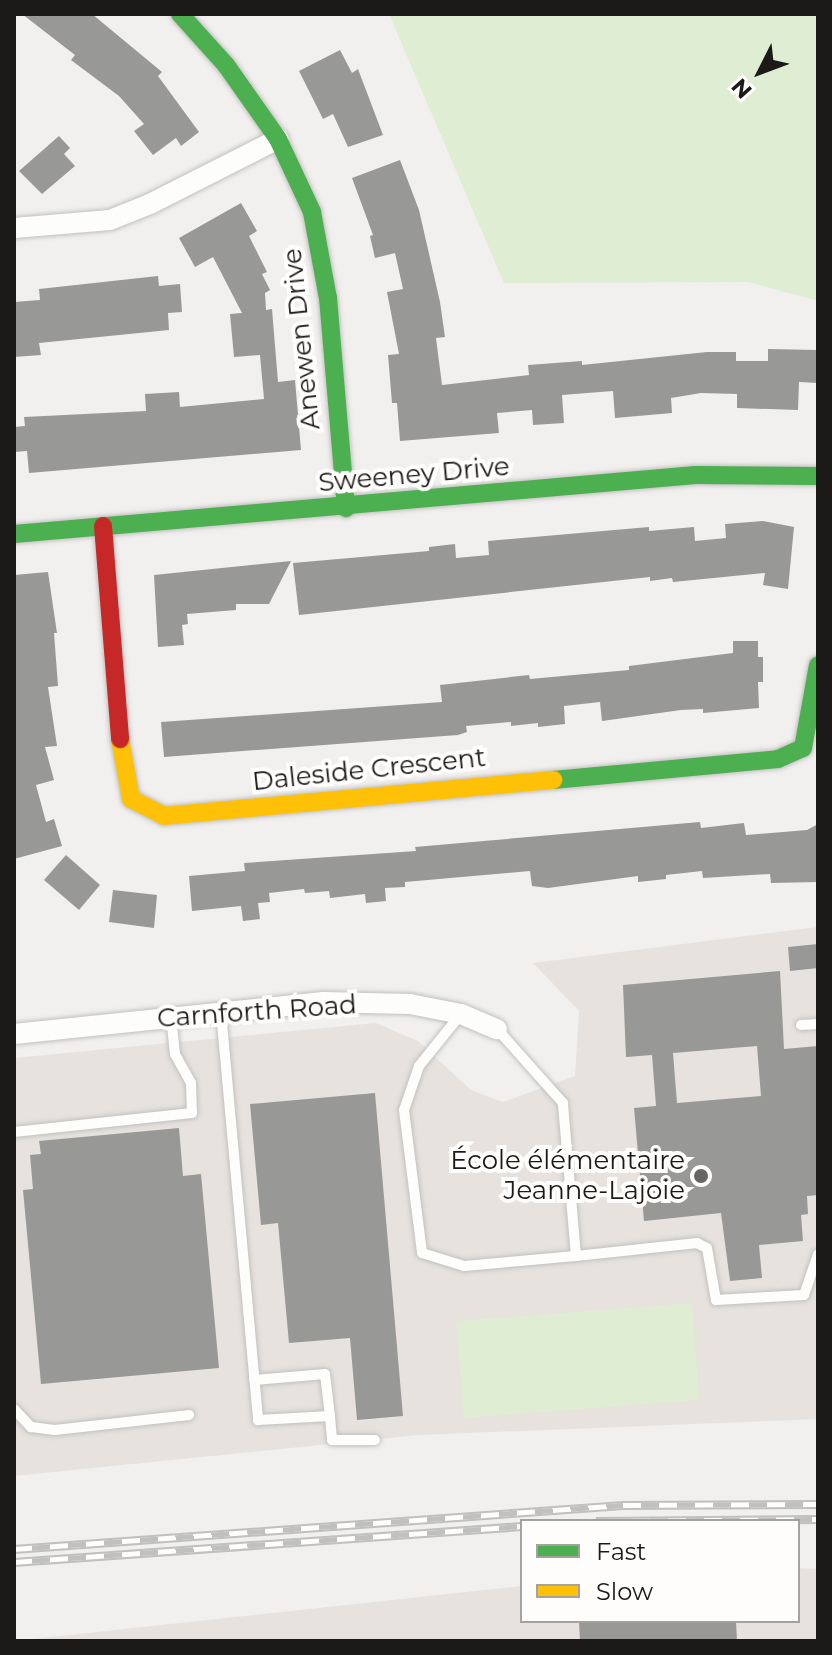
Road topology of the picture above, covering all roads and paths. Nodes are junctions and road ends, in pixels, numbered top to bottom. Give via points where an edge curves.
1 (180, 14) edge
2 (278, 139) junction
3 (14, 228) edge
4 (818, 476) edge
5 (346, 508) junction
6 (103, 526) junction
7 (14, 534) edge
8 (818, 665) edge
9 (221, 1012) junction
10 (461, 1014) junction
11 (171, 1018) junction
12 (818, 1024) edge
13 (801, 1025) dead end
14 (497, 1029) joint
15 (14, 1034) edge
16 (14, 1132) edge
17 (818, 1254) edge
18 (576, 1256) junction
19 (254, 1380) junction
20 (14, 1409) edge
21 (189, 1415) dead end
22 (330, 1416) junction
23 (375, 1440) dead end

1 - 2 street, Anewen Drive via 226,65
2 - 3 street via 110,220
2 - 5 street, Anewen Drive via 312,212 323,269
4 - 5 street, Sweeney Drive via 695,475
5 - 6 street, Sweeney Drive
6 - 7 street, Sweeney Drive
6 - 8 street, Daleside Crescent via 122,760 131,799 164,816 778,759 803,748
9 - 10 street, Carnforth Road via 323,1002 410,1004
9 - 11 street, Carnforth Road
9 - 19 lane
10 - 14 street, Carnforth Road
10 - 18 lane via 419,1066 404,1110 422,1253 464,1266
11 - 15 street, Carnforth Road
11 - 16 lane via 175,1054 191,1083 192,1113
12 - 13 lane
14 - 18 lane via 563,1103
17 - 18 lane via 804,1295 716,1300 707,1248 697,1243
19 - 22 lane via 258,1420
19 - 22 lane via 325,1374
20 - 21 lane via 31,1427 55,1430
22 - 23 lane via 332,1440

